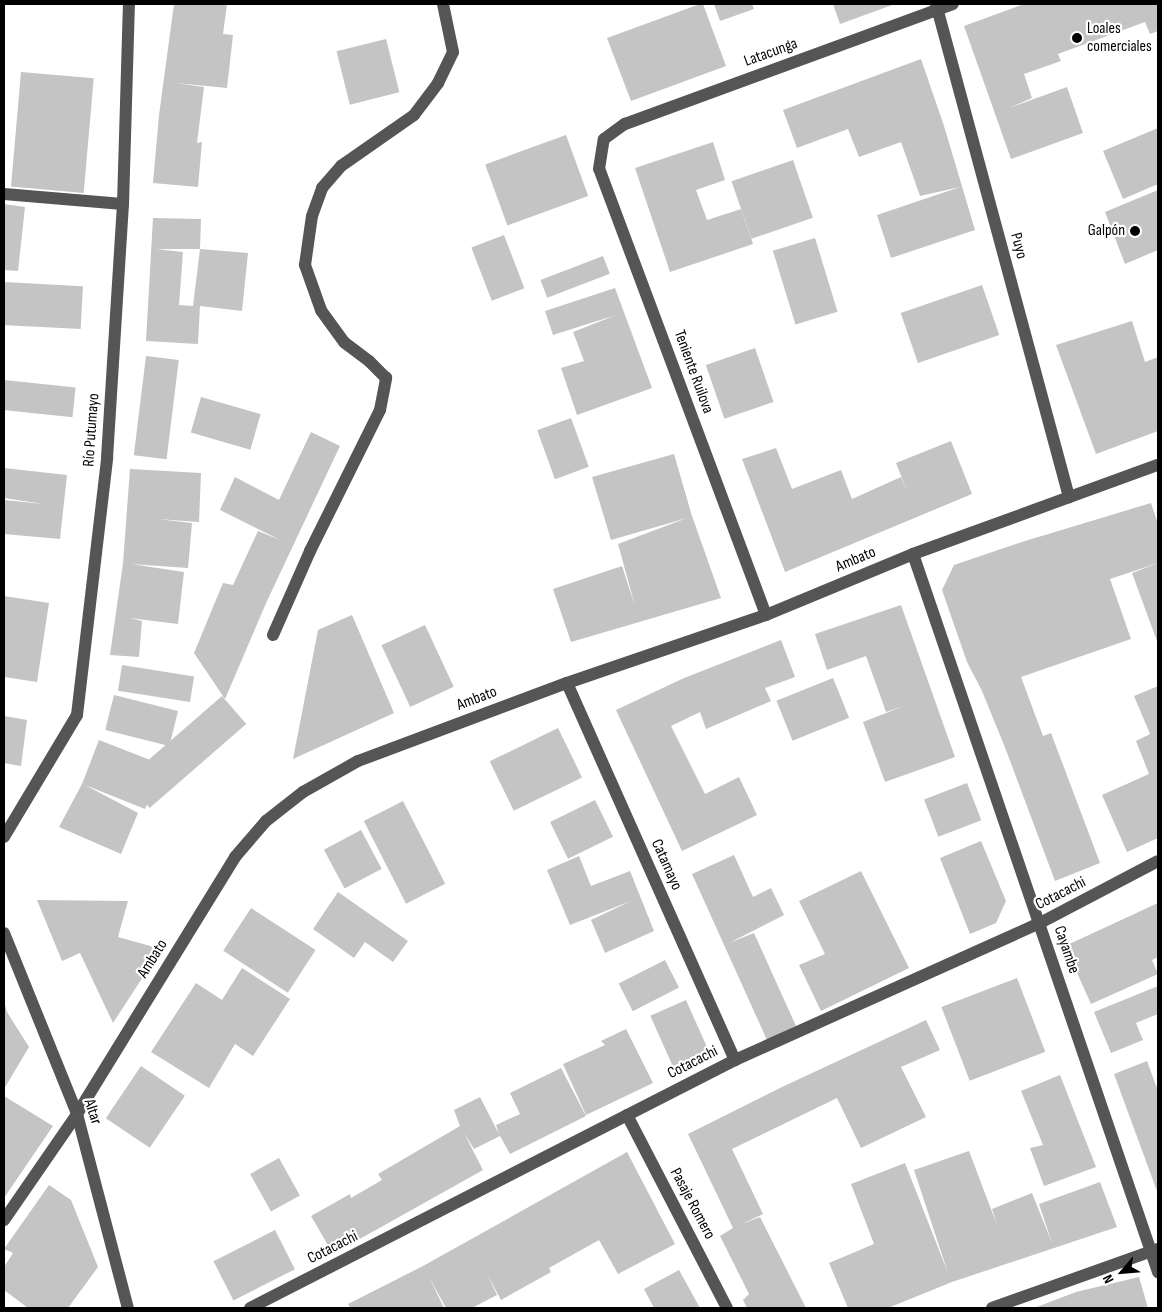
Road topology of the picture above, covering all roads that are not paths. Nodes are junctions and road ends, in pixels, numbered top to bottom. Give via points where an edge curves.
1 (129, 4) edge
2 (443, 4) edge
3 (953, 4) edge
4 (936, 7) edge
5 (604, 139) joint
6 (4, 194) edge
7 (123, 204) junction
8 (1157, 469) edge
9 (1069, 497) junction
10 (912, 554) junction
11 (766, 615) junction
12 (273, 635) dead end
13 (567, 683) junction
14 (4, 837) edge
15 (1158, 861) edge
16 (1040, 923) junction
17 (4, 933) edge
18 (735, 1060) junction
19 (77, 1114) junction
20 (627, 1116) junction
21 (4, 1220) edge
22 (1155, 1250) edge
23 (1158, 1272) edge
24 (128, 1308) edge
25 (250, 1308) edge
26 (728, 1308) edge
27 (992, 1308) edge

1 - 7 street, Río Putumayo
2 - 12 street via 453,52 438,84 414,116 340,166 322,188 312,216 305,265 321,310 344,342 369,360 386,378 380,410 310,551
3 - 4 street, Latacunga
4 - 5 street, Latacunga via 625,124
4 - 9 street, Puyo
5 - 11 street, Teniente Ruilova via 599,169
6 - 7 street
7 - 14 street, Río Putumayo via 107,458 77,715
8 - 9 street, Ambato
9 - 10 street, Ambato
10 - 11 street, Ambato
10 - 16 street, Cayambe
11 - 13 street, Ambato
13 - 18 street, Catamayo
13 - 19 street, Ambato via 358,761 304,792 266,822 235,857
15 - 16 street, Cotacachi
16 - 18 street, Cotacachi
16 - 22 street, Cayambe
17 - 19 street, Altar
18 - 20 street, Cotacachi
19 - 21 street, Ambato
19 - 24 street, Altar
20 - 25 street, Cotacachi
20 - 26 street, Pasaje Romero
22 - 23 street, Cayambe
22 - 27 street

